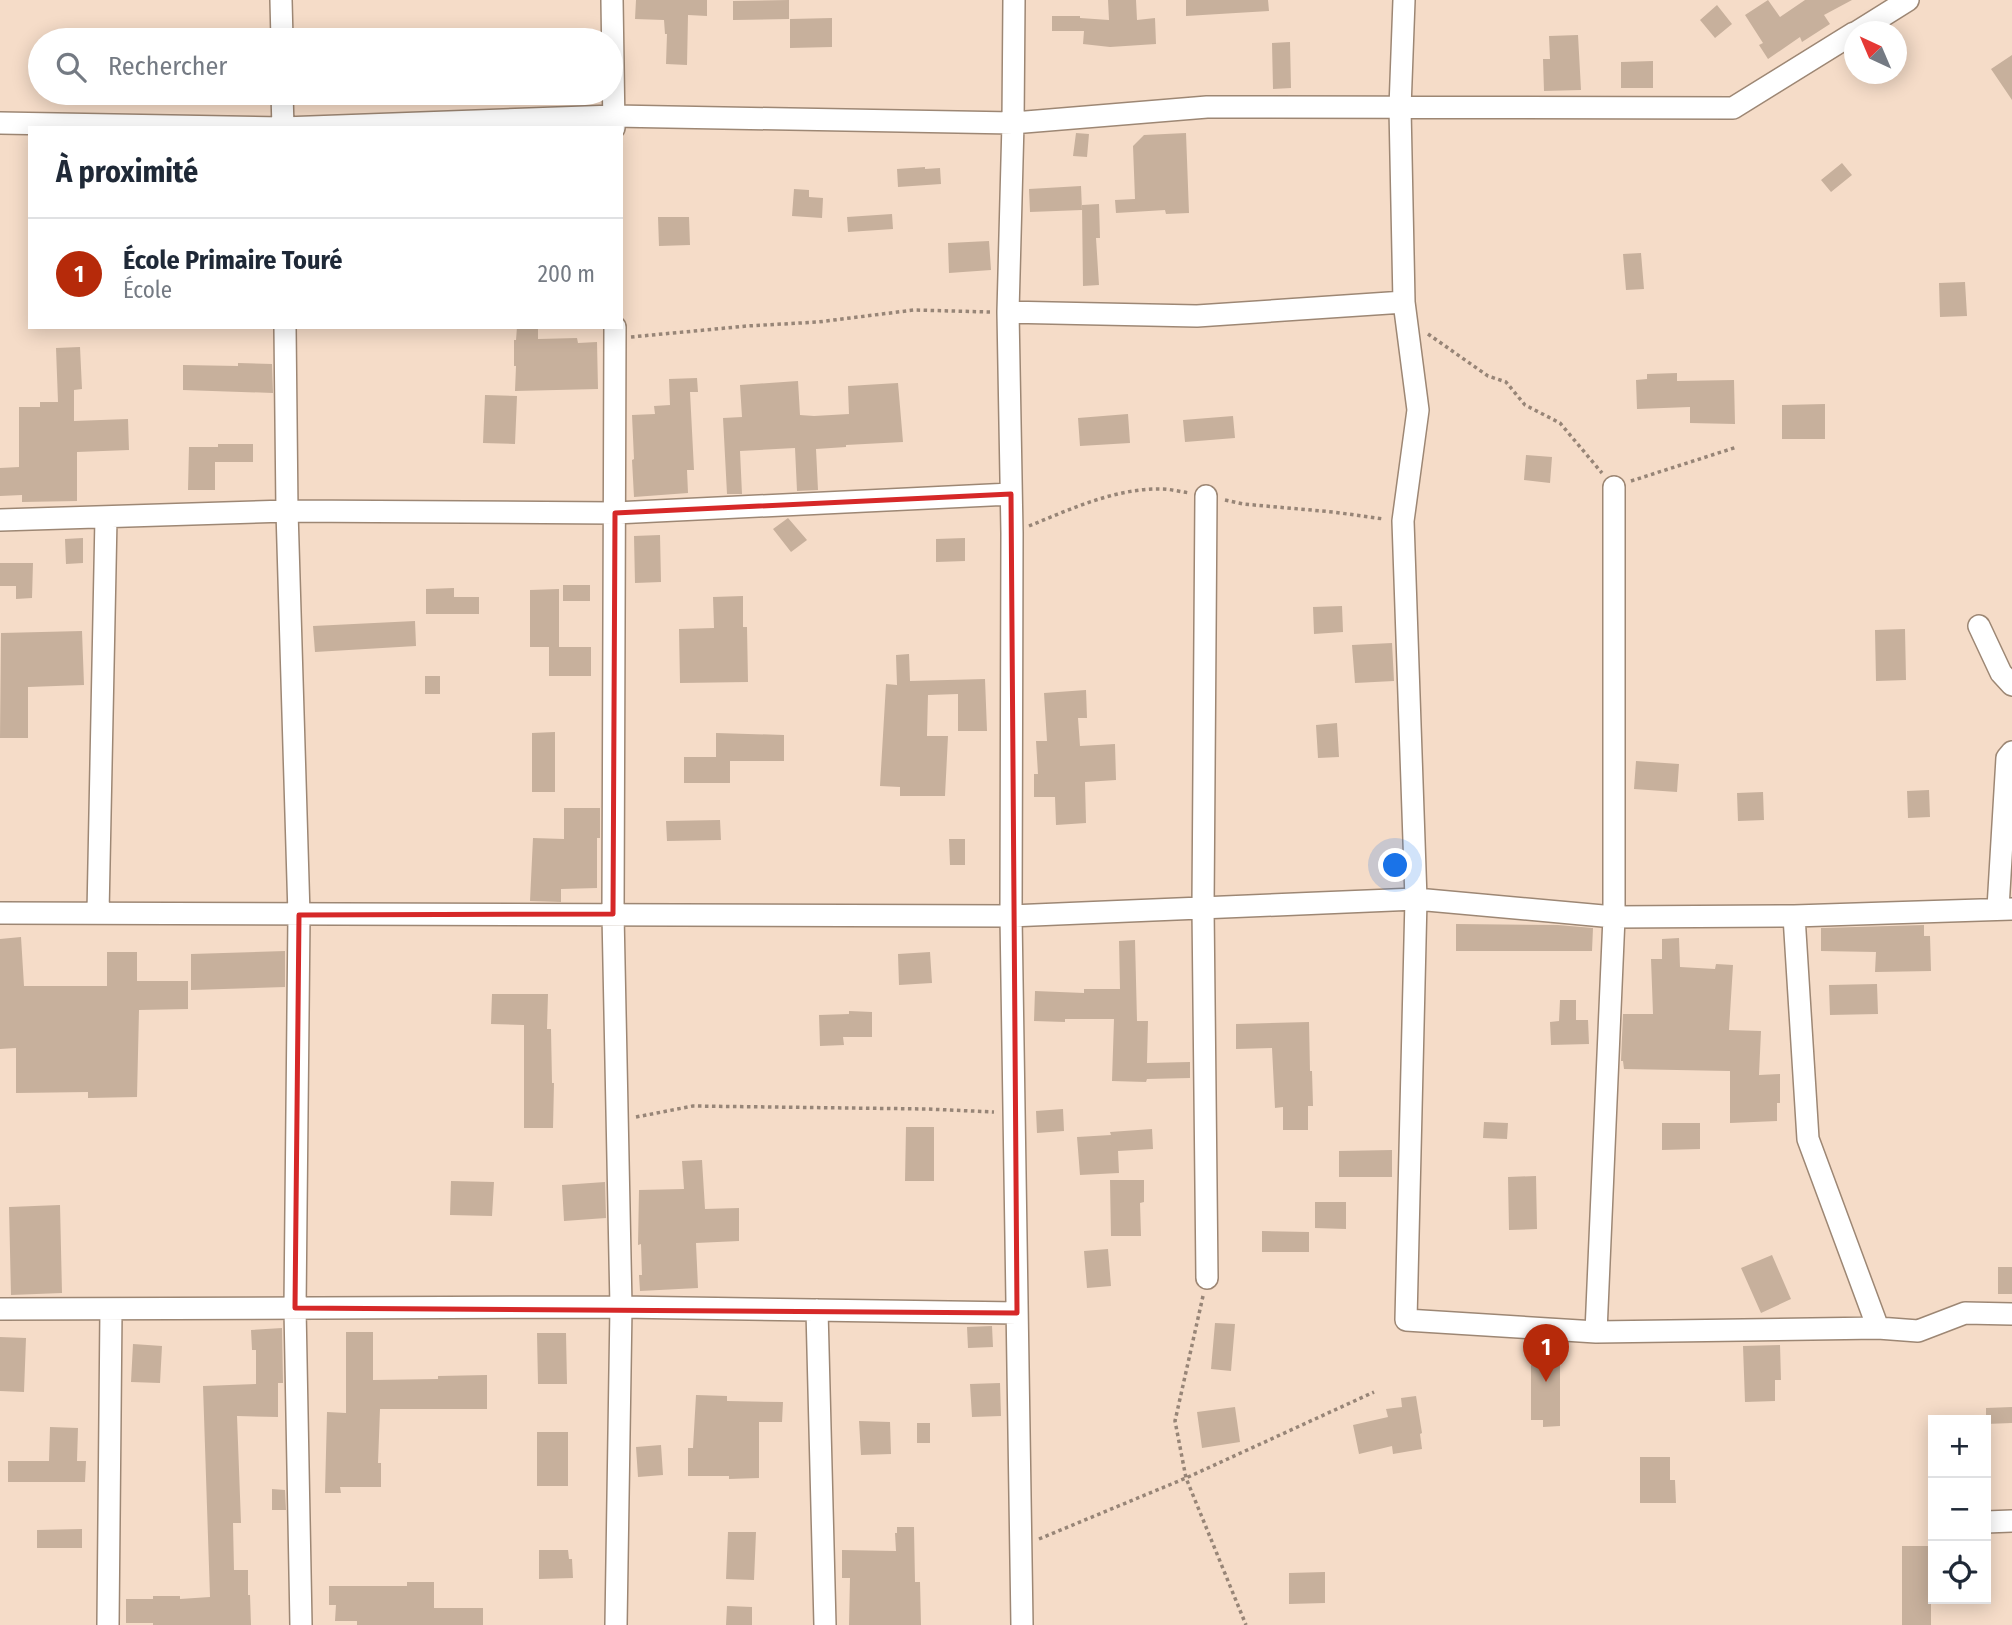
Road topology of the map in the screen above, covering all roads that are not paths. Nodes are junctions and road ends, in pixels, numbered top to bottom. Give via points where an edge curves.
1 (281, 0) edge
2 (612, 0) edge
3 (1014, 0) edge
4 (1404, 0) edge
5 (1908, 0) edge
6 (1874, 21) edge
7 (282, 28) edge
8 (612, 28) edge
9 (1844, 39) edge
10 (282, 105) edge
11 (1400, 108) junction
12 (614, 122) edge
13 (0, 123) edge
14 (1013, 123) junction
15 (170, 126) edge
16 (283, 126) edge
17 (393, 126) edge
18 (1404, 302) junction
19 (1008, 312) junction
20 (285, 329) edge
21 (615, 333) edge
22 (1614, 487) road end
23 (1012, 494) junction
24 (1206, 496) dead end
25 (287, 512) junction
26 (615, 513) junction
27 (106, 518) junction
28 (0, 520) edge
29 (1979, 626) dead end
30 (2012, 685) edge
31 (2012, 752) edge
32 (1416, 899) junction
33 (1203, 907) junction
34 (2005, 909) edge
35 (0, 913) edge
36 (98, 913) junction
37 (613, 914) junction
38 (299, 915) junction
39 (1011, 916) junction
40 (1794, 916) junction
41 (1614, 917) junction
42 (1207, 1278) road end
43 (621, 1307) junction
44 (295, 1308) junction
45 (0, 1309) edge
46 (111, 1309) junction
47 (817, 1310) junction
48 (1017, 1313) junction
49 (2012, 1314) edge
50 (1878, 1328) junction
51 (1596, 1332) junction
52 (2012, 1521) edge
53 (1991, 1522) edge
54 (108, 1625) edge
55 (301, 1625) edge
56 (616, 1625) edge
57 (825, 1625) edge
58 (1022, 1625) edge

1 - 7 street
2 - 8 street
3 - 14 street
4 - 11 street
5 - 6 street
9 - 11 street via 1733,108
10 - 16 street
11 - 14 street via 1207,107
11 - 18 street
12 - 14 street
12 - 17 street
13 - 15 street
14 - 19 street
18 - 19 street via 1197,316
18 - 32 street via 1418,411 1403,521
19 - 23 street
20 - 25 street
21 - 26 street
22 - 41 street
23 - 26 street
23 - 39 street
24 - 33 street
25 - 26 street
25 - 27 street
25 - 38 street
26 - 37 street
27 - 28 street
27 - 36 street
29 - 30 street via 2001,673
31 - 34 street via 2007,758
32 - 33 street
32 - 41 street
32 - 51 street via 1406,1320
33 - 39 street
33 - 42 street
34 - 40 street
35 - 36 street
36 - 38 street
37 - 38 street
37 - 39 street
37 - 43 street
38 - 44 street
39 - 48 street
40 - 41 street
40 - 50 street via 1808,1139
41 - 51 street
43 - 44 street
43 - 47 street
43 - 56 street
44 - 46 street
44 - 55 street
45 - 46 street
46 - 54 street
47 - 48 street
47 - 57 street
48 - 58 street
49 - 50 street via 1965,1313 1918,1331
50 - 51 street
52 - 53 street

